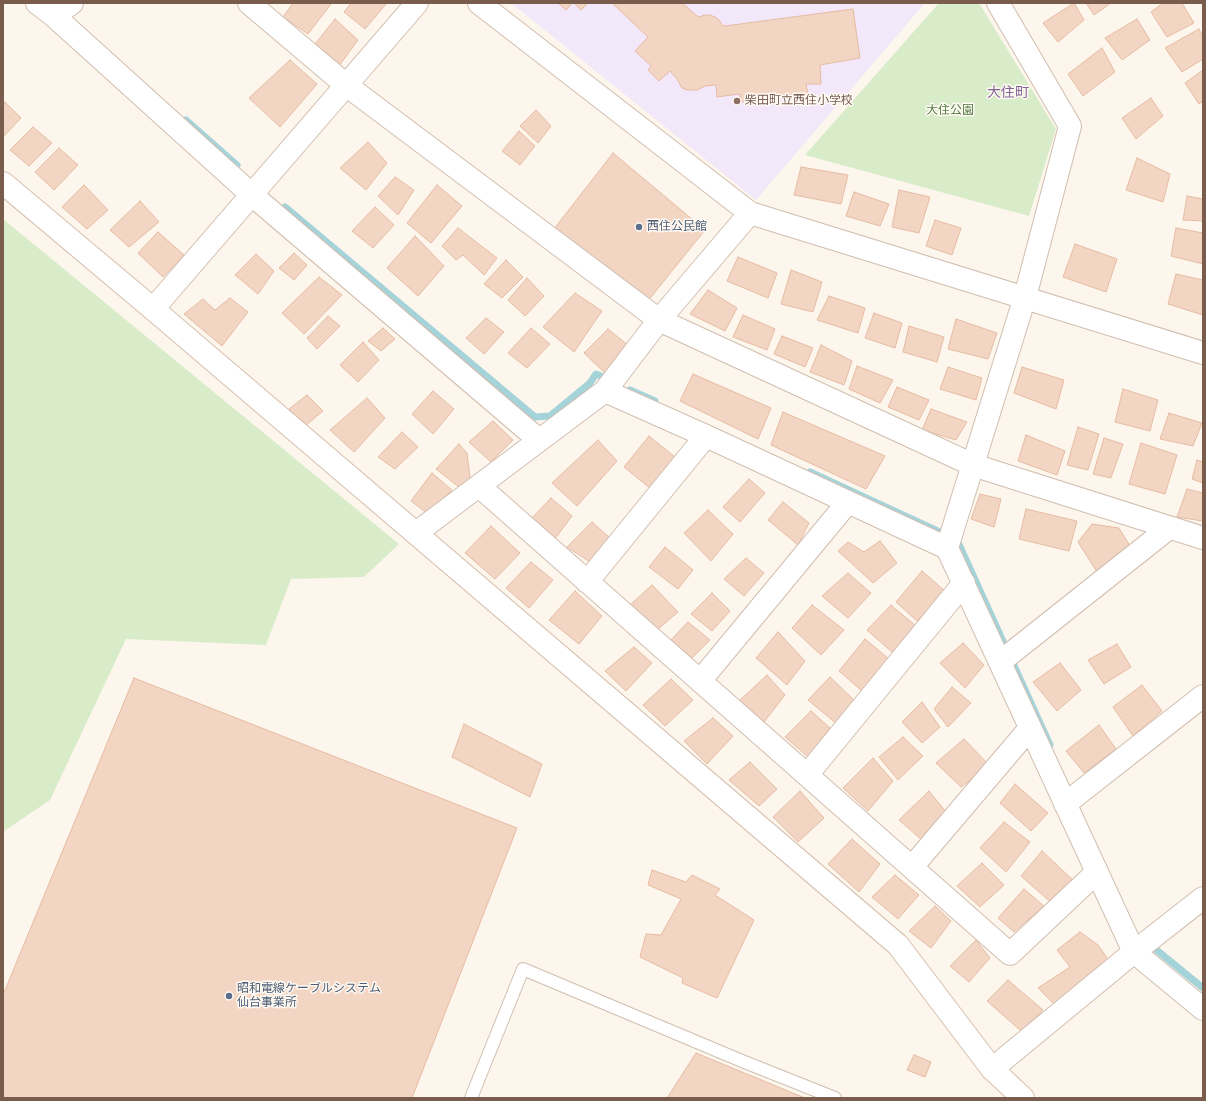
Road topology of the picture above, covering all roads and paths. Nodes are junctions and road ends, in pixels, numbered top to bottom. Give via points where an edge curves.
1 (72, 3) edge
2 (249, 3) edge
3 (417, 3) edge
4 (479, 3) edge
5 (998, 3) edge
6 (45, 9) edge
7 (346, 85) junction
8 (3, 183) edge
9 (252, 195) junction
10 (750, 213) junction
11 (1025, 297) junction
12 (153, 309) junction
13 (658, 320) junction
14 (1203, 353) edge
15 (604, 390) junction
16 (706, 436) junction
17 (539, 440) junction
18 (973, 465) junction
19 (478, 486) junction
20 (848, 502) junction
21 (1169, 528) junction
22 (416, 533) junction
23 (1203, 538) edge
24 (949, 541) junction
25 (587, 582) junction
26 (964, 583) junction
27 (1006, 657) junction
28 (700, 681) junction
29 (1203, 696) edge
30 (1030, 728) junction
31 (807, 775) junction
32 (1071, 799) junction
33 (912, 867) junction
34 (1097, 872) junction
35 (1203, 898) edge
36 (1144, 944) junction
37 (1203, 1009) edge
38 (992, 1069) junction
39 (471, 1098) edge
40 (835, 1098) edge
41 (1023, 1098) edge

1 - 6 street
2 - 7 street
3 - 7 street
4 - 10 street
5 - 11 street via 1070,126
6 - 9 street
7 - 9 street
7 - 13 street
8 - 12 street
9 - 12 street
9 - 17 street
10 - 11 street
10 - 13 street
11 - 14 street
11 - 18 street
12 - 22 street
13 - 15 street
13 - 18 street
15 - 16 street
15 - 17 street
16 - 20 street
16 - 25 street
17 - 19 street
18 - 21 street
18 - 24 street
19 - 22 street
19 - 25 street
20 - 24 street
20 - 28 street
21 - 23 street
21 - 27 street
22 - 38 street via 898,945
24 - 26 street
25 - 28 street
26 - 27 street
26 - 31 street
27 - 30 street
28 - 31 street
29 - 32 street
30 - 32 street
30 - 33 street
31 - 33 street
32 - 34 street
33 - 34 street via 1010,954
34 - 36 street
35 - 36 street
36 - 37 street
36 - 38 street
38 - 41 street
39 - 40 lane via 523,969

